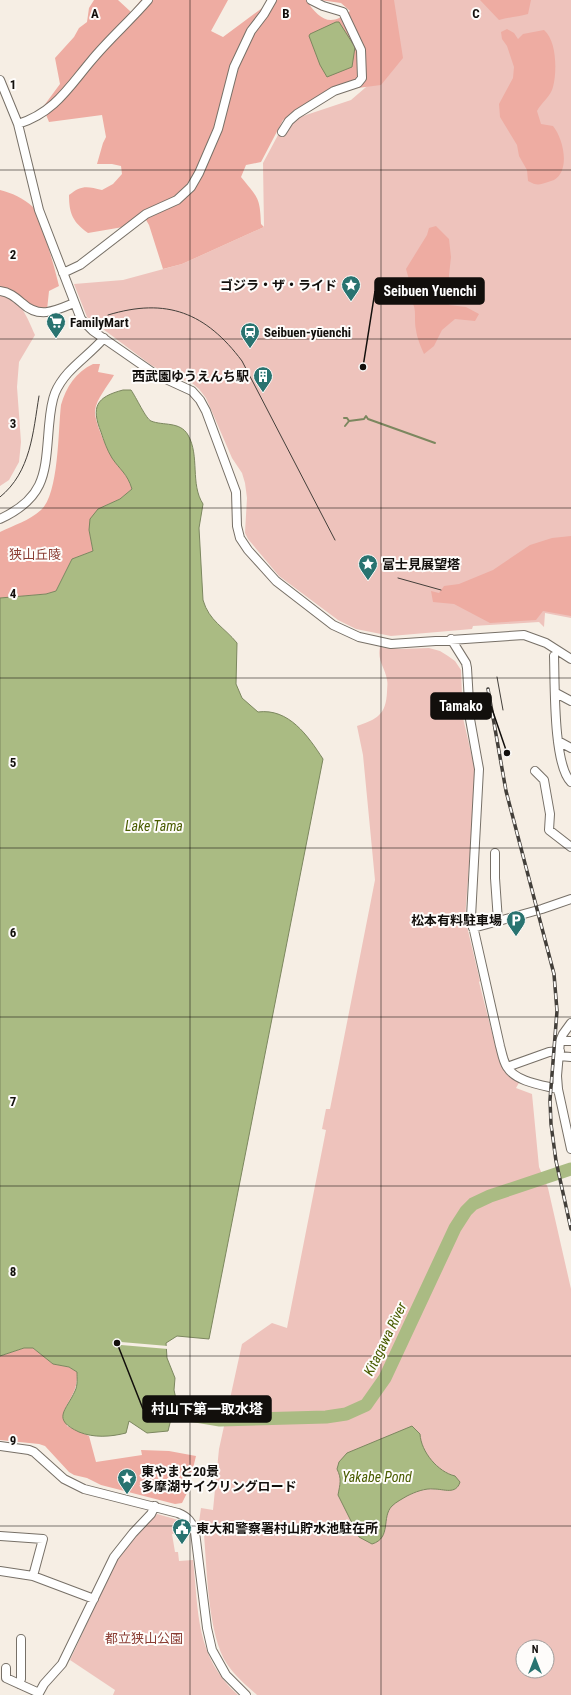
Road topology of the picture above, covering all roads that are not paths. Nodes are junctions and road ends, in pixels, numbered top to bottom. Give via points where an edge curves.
1 (148, 0) edge
2 (272, 0) edge
3 (311, 0) edge
4 (0, 80) edge
5 (18, 124) junction
6 (282, 132) dead end
7 (63, 273) junction
8 (0, 291) edge
9 (74, 302) junction
10 (104, 338) junction
11 (0, 519) edge
12 (451, 639) junction
13 (554, 656) dead end
14 (571, 659) edge
15 (556, 693) junction
16 (571, 701) edge
17 (558, 741) junction
18 (571, 748) edge
19 (535, 771) dead end
20 (571, 782) edge
21 (571, 847) edge
22 (495, 853) dead end
23 (571, 899) edge
24 (498, 921) junction
25 (473, 928) junction
26 (571, 1022) edge
27 (560, 1041) junction
28 (571, 1041) edge
29 (559, 1054) junction
30 (571, 1057) edge
31 (507, 1067) junction
32 (558, 1089) junction
33 (571, 1149) edge
34 (0, 1446) edge
35 (155, 1506) junction
36 (0, 1536) edge
37 (0, 1571) edge
38 (33, 1576) junction
39 (94, 1598) junction
40 (21, 1639) dead end
41 (6, 1668) dead end
42 (20, 1684) junction
43 (38, 1694) edge
44 (246, 1695) edge

1 - 5 street via 53,106 29,121
2 - 7 street via 251,31 234,67 218,129 191,188 177,200 146,214 80,264
3 - 6 street via 343,12 361,50 362,78 358,83 334,91 297,114 289,120
4 - 5 street
5 - 7 street via 39,210
7 - 9 street
8 - 9 street via 14,296 26,307 39,313 55,311
9 - 10 street via 82,322
10 - 11 street via 71,369 55,393 50,410 44,472 35,494 18,510
10 - 12 street via 155,374 192,391 200,400 236,492 240,538 276,581 333,625 359,637 391,644
12 - 14 street via 524,635 546,643
12 - 25 street via 466,662 470,719 478,769 471,899
13 - 15 street
15 - 16 street
15 - 17 street
17 - 18 street
17 - 20 street via 562,765 567,779
19 - 21 street via 544,780 550,814 549,830
22 - 24 street
23 - 24 street
24 - 25 street
25 - 31 street
26 - 27 street
27 - 28 street
27 - 29 street
29 - 30 street
29 - 31 street via 549,1052
29 - 32 street
31 - 32 street via 520,1078
32 - 33 street
34 - 35 street via 34,1452 57,1474 73,1484
35 - 39 street via 114,1557
35 - 44 street via 181,1514 192,1524 206,1628 212,1650 226,1675
36 - 38 street via 43,1539
37 - 38 street
38 - 39 street
39 - 43 street via 62,1664
40 - 42 street
41 - 42 street via 6,1678
42 - 43 street

